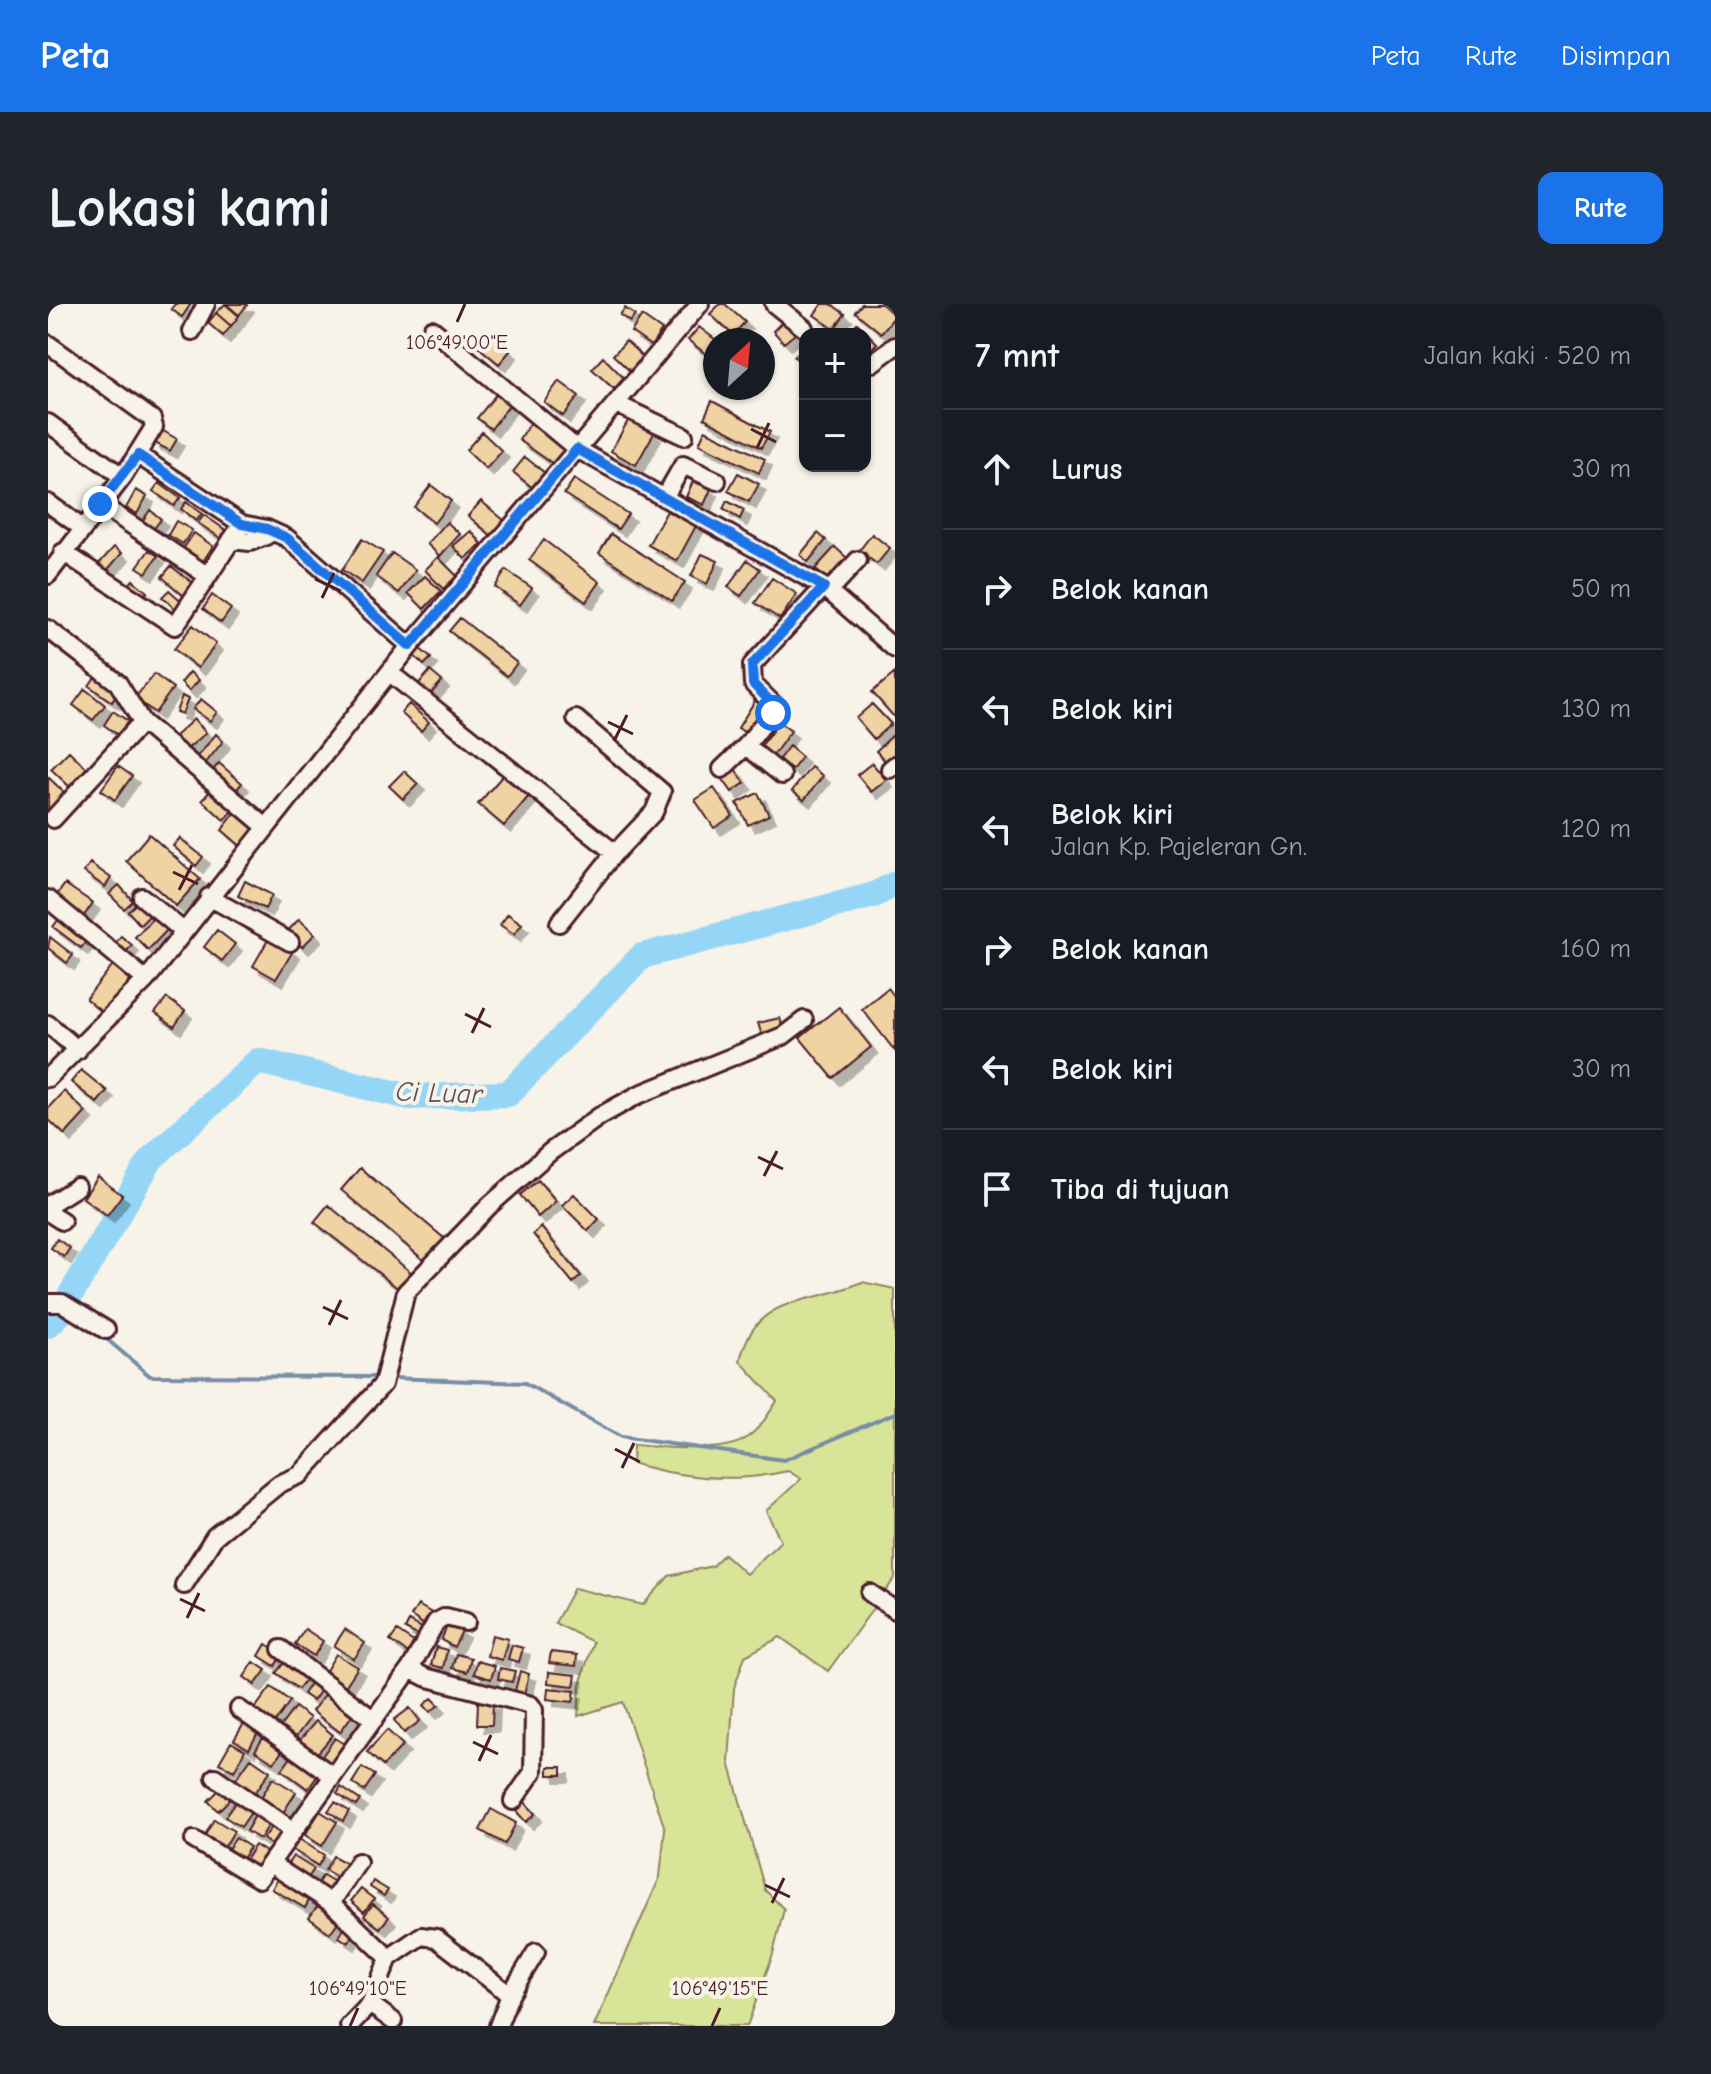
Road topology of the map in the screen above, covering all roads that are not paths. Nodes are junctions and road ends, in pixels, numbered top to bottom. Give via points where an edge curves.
1 (206, 304) edge
2 (700, 304) edge
3 (774, 304) edge
4 (804, 328) dead end
5 (432, 329) dead end
6 (192, 331) dead end
7 (48, 344) edge
8 (895, 346) edge
9 (872, 363) dead end
10 (616, 404) junction
11 (48, 423) edge
12 (684, 436) dead end
13 (577, 449) junction
14 (138, 455) junction
15 (123, 477) junction
16 (717, 481) dead end
17 (664, 498) junction
18 (48, 503) edge
19 (100, 504) junction
20 (242, 524) junction
21 (81, 527) junction
22 (267, 529) junction
23 (231, 540) junction
24 (63, 552) junction
25 (858, 560) dead end
26 (48, 575) edge
27 (208, 576) junction
28 (827, 589) junction
29 (48, 629) edge
30 (410, 646) junction
31 (895, 649) edge
32 (390, 673) junction
33 (576, 719) dead end
34 (142, 722) junction
35 (746, 746) junction
36 (722, 769) dead end
37 (782, 775) dead end
38 (53, 819) dead end
39 (266, 827) junction
40 (616, 851) junction
41 (142, 897) dead end
42 (209, 897) junction
43 (48, 899) edge
44 (559, 923) dead end
45 (182, 930) junction
46 (290, 942) dead end
47 (146, 980) junction
48 (804, 1020) dead end
49 (48, 1024) edge
50 (78, 1050) junction
51 (48, 1078) edge
52 (77, 1187) dead end
53 (48, 1205) edge
54 (55, 1303) edge
55 (106, 1330) dead end
56 (184, 1585) dead end
57 (870, 1593) dead end
58 (895, 1610) edge
59 (466, 1622) dead end
60 (281, 1649) dead end
61 (410, 1669) junction
62 (239, 1709) dead end
63 (374, 1720) junction
64 (333, 1776) junction
65 (215, 1777) dead end
66 (513, 1801) dead end
67 (294, 1831) junction
68 (194, 1840) dead end
69 (358, 1862) dead end
70 (271, 1864) junction
71 (331, 1903) junction
72 (536, 1952) dead end
73 (389, 1958) junction
74 (510, 1995) junction
75 (370, 2004) junction
76 (393, 2021) dead end
77 (349, 2026) edge
78 (498, 2026) edge

1 - 6 street
2 - 10 street
3 - 4 street
5 - 13 street
7 - 14 street via 152,419 151,437
8 - 9 street
10 - 12 street
10 - 13 street
11 - 15 street
13 - 17 street
13 - 30 street
14 - 15 street
14 - 20 street
15 - 19 street
16 - 17 street via 683,465
17 - 28 street
18 - 21 street
19 - 21 street
19 - 27 street
20 - 22 street
20 - 23 street
21 - 24 street
22 - 23 street via 259,540
22 - 30 street via 287,538
23 - 27 street
24 - 26 street
24 - 27 street via 175,626
25 - 28 street
28 - 31 street
28 - 35 street via 752,665 753,684 775,707
29 - 34 street via 118,683
30 - 32 street
32 - 39 street
32 - 40 street
33 - 40 street via 662,792 654,812
34 - 38 street
34 - 39 street
35 - 36 street
35 - 37 street
39 - 42 street
40 - 44 street
41 - 45 street
42 - 45 street
42 - 46 street
43 - 47 street
45 - 47 street
47 - 50 street
48 - 56 street via 783,1036 638,1095 600,1116 490,1205 406,1292 383,1384 300,1475 279,1484 215,1536
49 - 50 street
50 - 51 street
52 - 53 street
54 - 55 street
57 - 58 street
59 - 61 street via 440,1619
60 - 63 street
61 - 63 street
61 - 66 street via 531,1705 533,1772
62 - 64 street
63 - 64 street
64 - 67 street
65 - 67 street
67 - 70 street
68 - 70 street via 256,1879
69 - 71 street
70 - 71 street
71 - 73 street
72 - 74 street
73 - 74 street via 421,1936 436,1938
73 - 75 street
74 - 78 street
75 - 76 street
75 - 77 street

